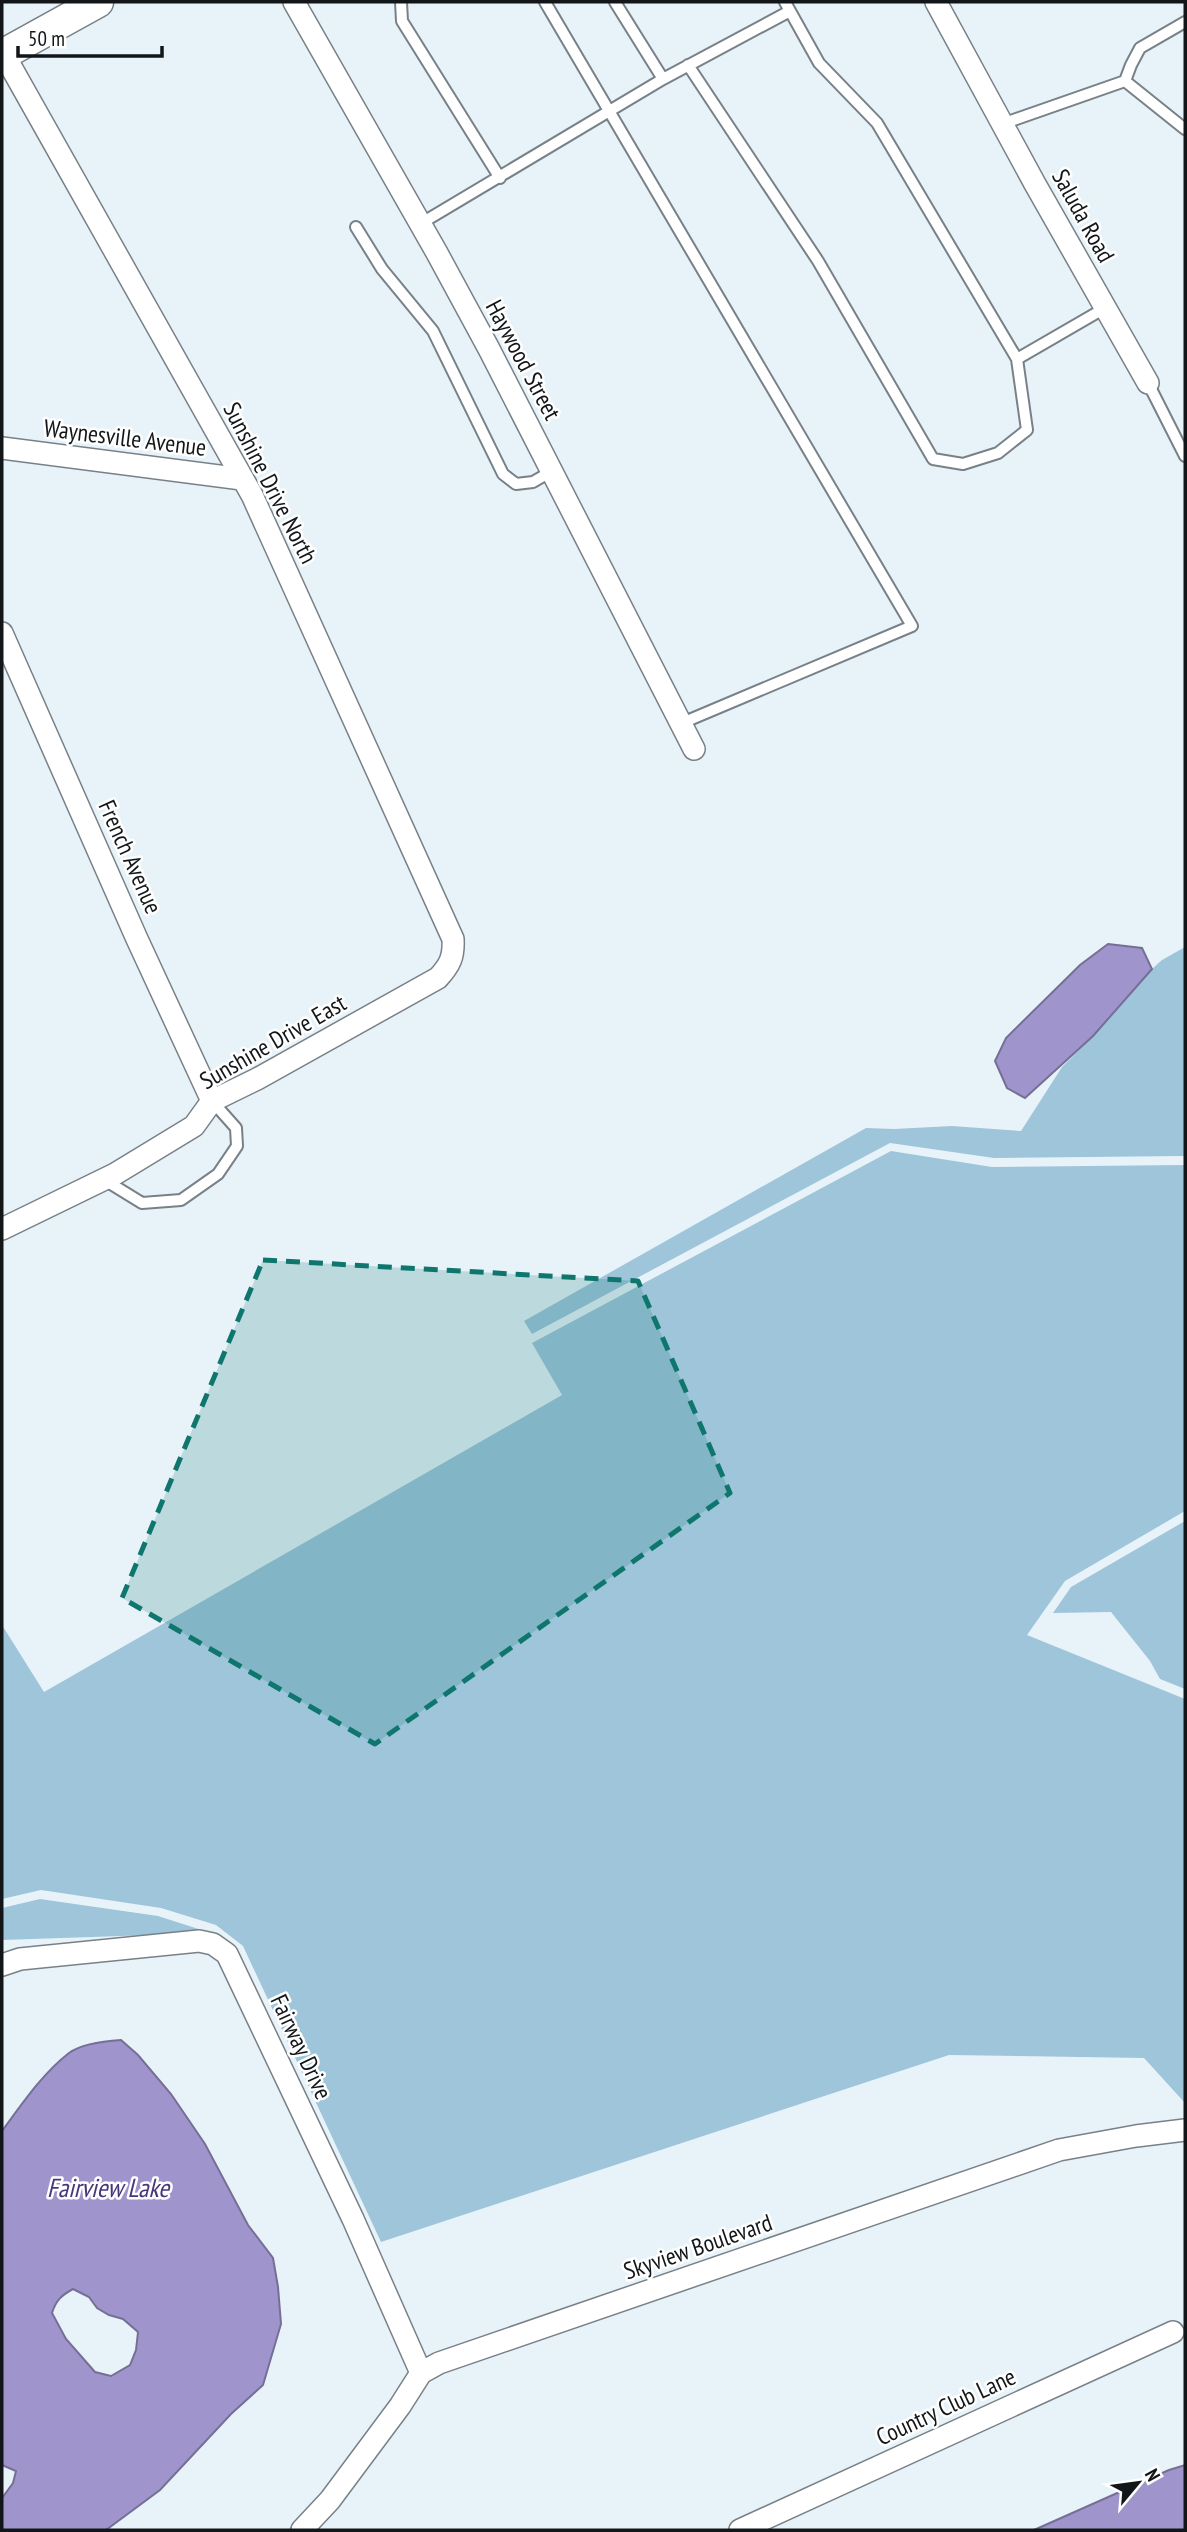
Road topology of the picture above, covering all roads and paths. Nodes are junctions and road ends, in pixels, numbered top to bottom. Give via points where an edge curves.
1 (98, 2) edge
2 (294, 2) edge
3 (401, 2) edge
4 (545, 2) edge
5 (615, 2) edge
6 (936, 2) edge
7 (788, 6) edge
8 (1185, 22) edge
9 (2, 53) edge
10 (688, 65) junction
11 (663, 79) junction
12 (1125, 81) junction
13 (610, 111) junction
14 (1002, 124) junction
15 (1185, 129) edge
16 (500, 178) junction
17 (420, 224) junction
18 (356, 227) dead end
19 (1105, 308) junction
20 (1017, 359) junction
21 (1148, 383) joint
22 (2, 448) edge
23 (1185, 456) edge
24 (552, 471) junction
25 (243, 479) junction
26 (2, 633) edge
27 (682, 723) junction
28 (694, 750) dead end
29 (454, 954) joint
30 (212, 1101) junction
31 (103, 1179) junction
32 (2, 1228) edge
33 (2, 1965) edge
34 (1185, 2130) edge
35 (1173, 2332) dead end
36 (421, 2373) junction
37 (302, 2530) edge
38 (740, 2530) edge

1 - 9 main road
2 - 17 street, Haywood Street
3 - 16 lane via 402,21
4 - 13 lane
5 - 11 lane
6 - 14 street, Saluda Road
7 - 10 lane
7 - 20 lane via 819,63 877,123
8 - 12 lane via 1140,48
9 - 25 street, Sunshine Drive North
10 - 11 lane
10 - 20 lane via 818,261 933,458 963,464 998,453 1027,430
11 - 13 lane
12 - 14 lane
12 - 15 lane
13 - 16 lane
13 - 27 lane via 912,626
14 - 19 street, Saluda Road
16 - 17 lane
17 - 24 street, Haywood Street
18 - 24 lane via 382,269 433,331 503,474 516,484 533,482
19 - 20 lane
19 - 21 street, Saluda Road
21 - 23 lane, Saluda Road
22 - 25 street, Waynesville Avenue
24 - 27 street, Haywood Street
25 - 29 street, Sunshine Drive North via 453,939
26 - 30 street, French Avenue
27 - 28 street, Haywood Street
29 - 30 street, Sunshine Drive East via 438,978
30 - 31 street, Sunshine Drive East via 194,1126
30 - 31 lane via 236,1128 237,1146 218,1174 181,1200 142,1203
31 - 32 street, Sunshine Drive East
33 - 36 street, Fairway Drive via 20,1959 199,1941 214,1944 227,1954
34 - 36 street, Skyview Boulevard via 1059,2150 439,2363
35 - 38 street, Country Club Lane
36 - 37 street via 330,2500

